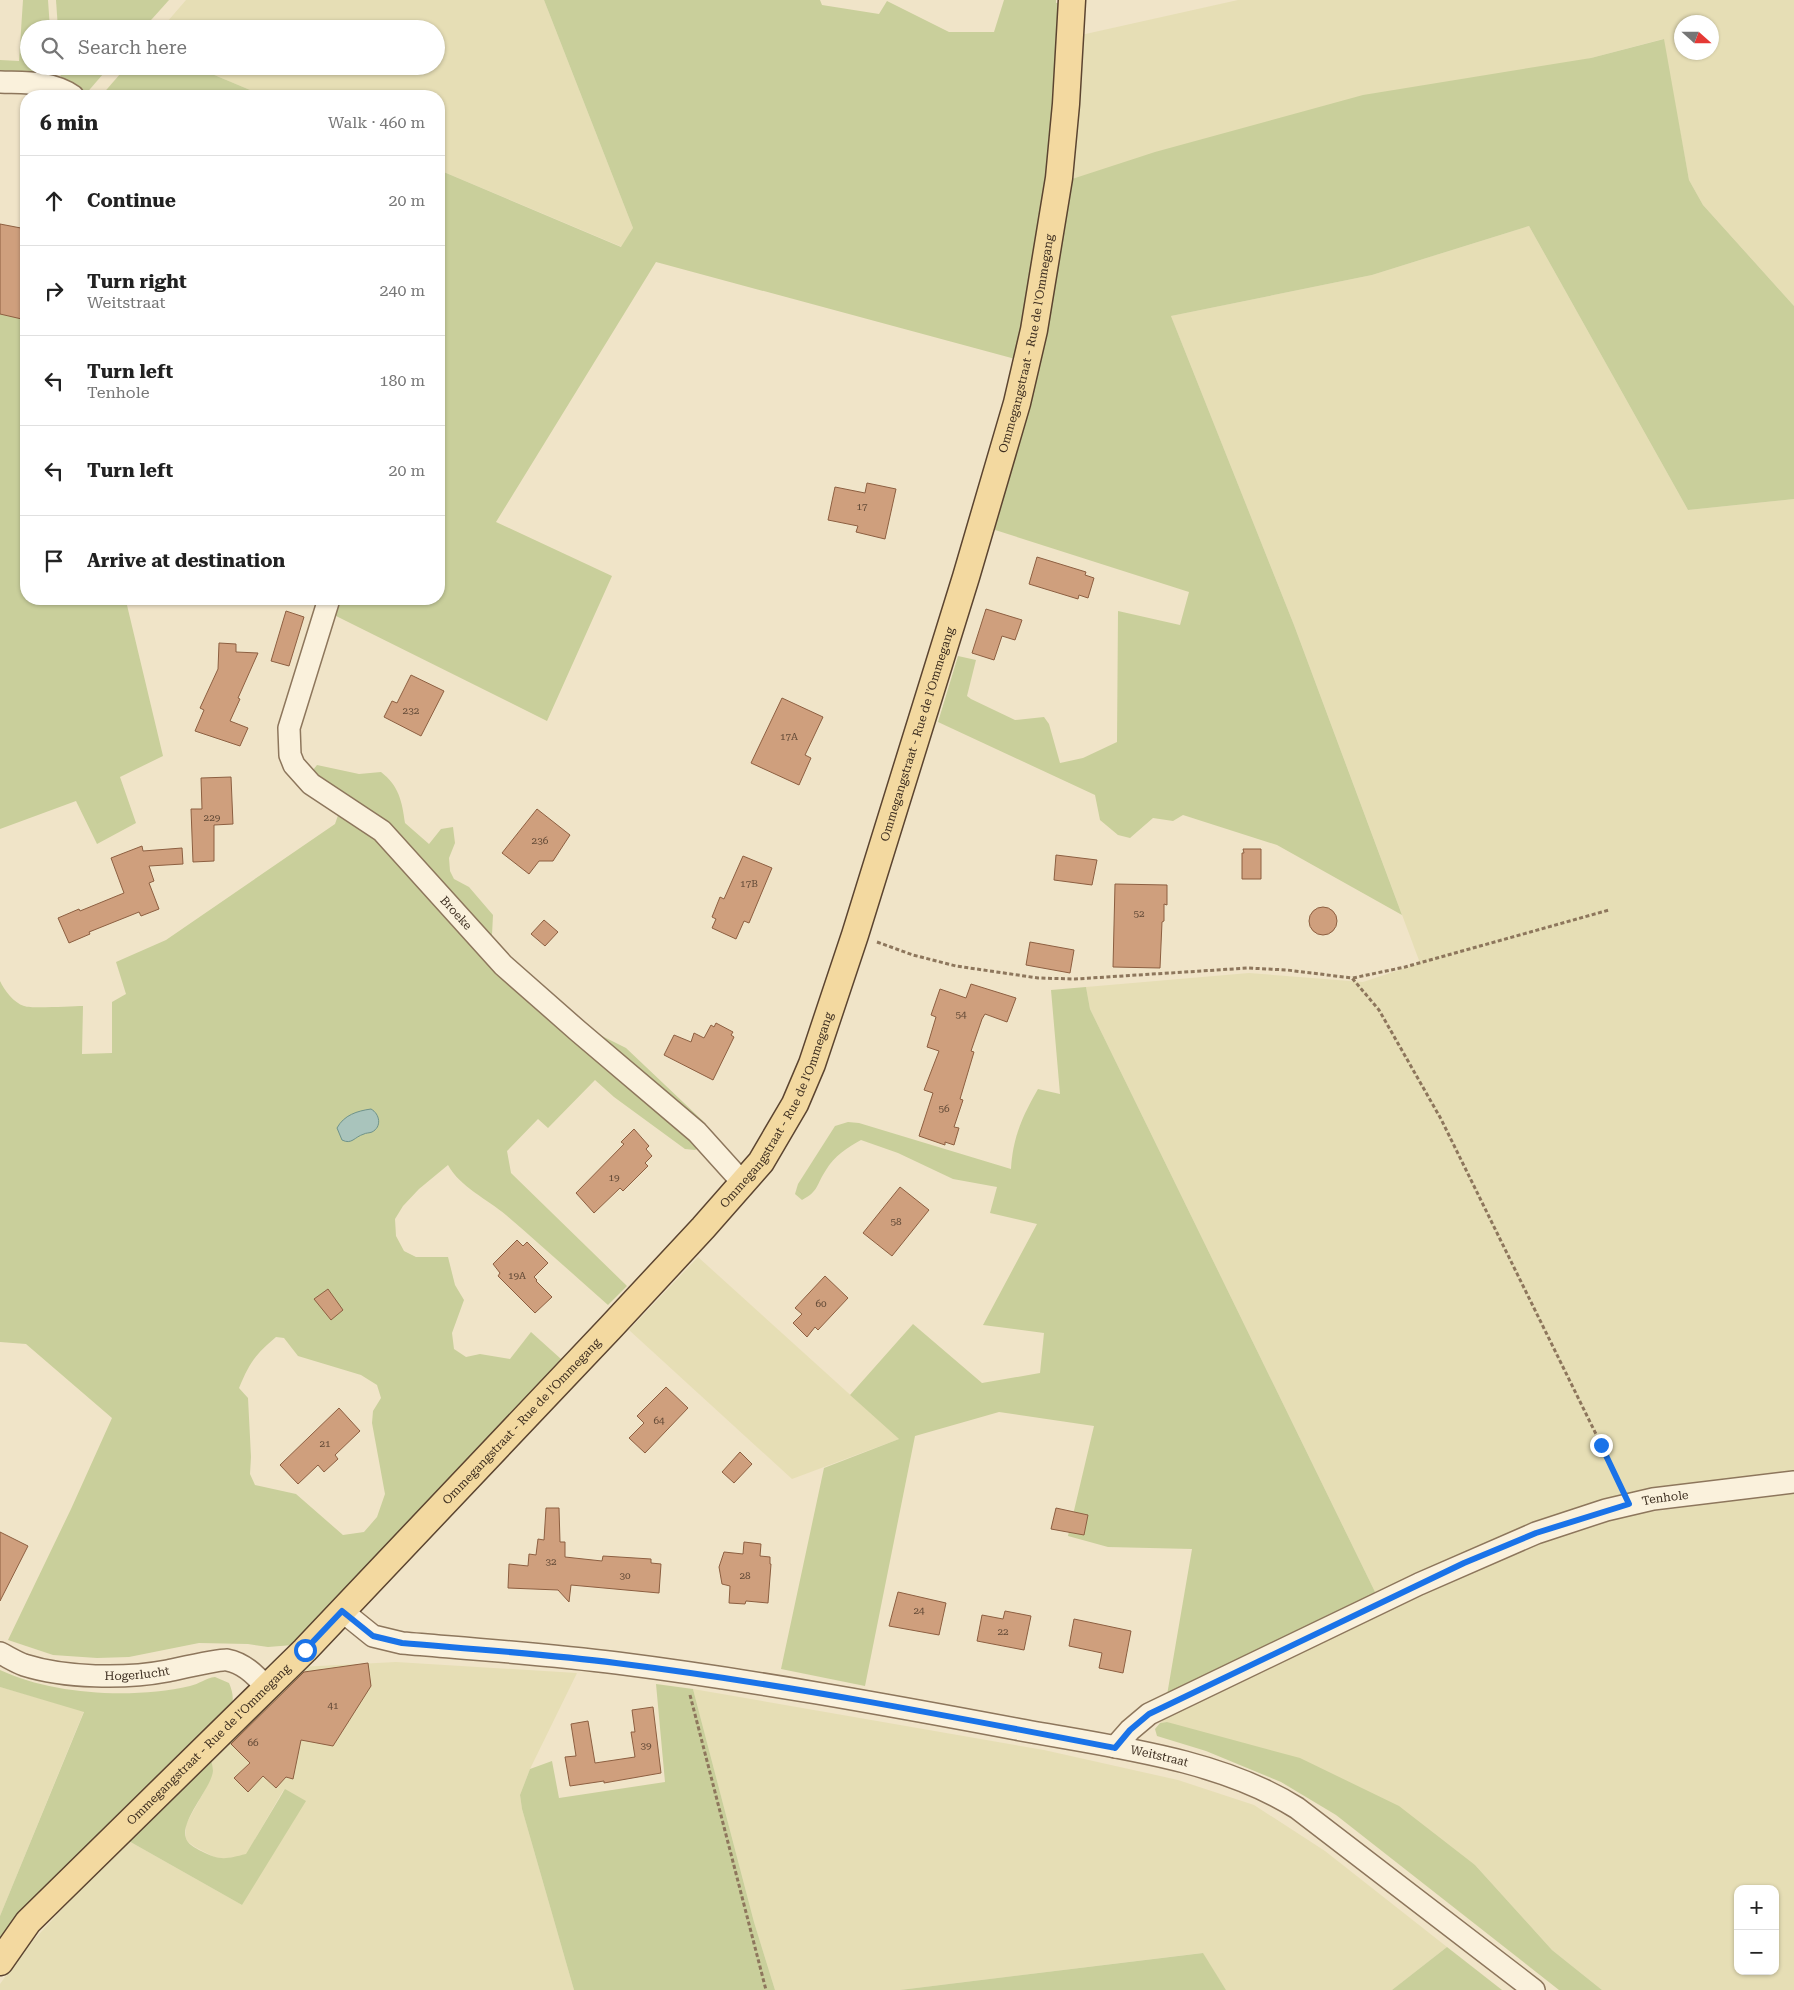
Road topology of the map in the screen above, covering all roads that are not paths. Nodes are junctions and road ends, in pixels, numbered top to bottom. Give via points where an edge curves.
1 (1072, 0) edge
2 (0, 82) edge
3 (63, 90) edge
4 (327, 605) edge
5 (743, 1183) junction
6 (1794, 1482) edge
7 (342, 1611) junction
8 (0, 1653) edge
9 (266, 1688) junction
10 (1115, 1748) junction
11 (0, 1962) edge
12 (1534, 1990) edge

1 - 5 main road, Ommegangstraat - Rue de l'Ommegang via 1059,178 1032,338 1017,402 855,935 812,1064 795,1104 766,1155
2 - 3 street via 36,83
4 - 5 street, Broeke via 289,728 290,756 298,770 326,795 382,831 503,964 697,1132
5 - 7 main road, Ommegangstraat - Rue de l'Ommegang
6 - 10 street, Tenhole via 1629,1504 1536,1533 1419,1584 1149,1714
7 - 9 main road, Ommegangstraat - Rue de l'Ommegang
7 - 10 street, Weitstraat via 373,1636 402,1643 614,1662 684,1672 835,1696
8 - 9 street, Hogerlucht via 24,1665 70,1675 163,1672 226,1659 248,1669
9 - 11 main road, Ommegangstraat - Rue de l'Ommegang via 28,1922
10 - 12 street, Weitstraat via 1216,1771 1279,1797

